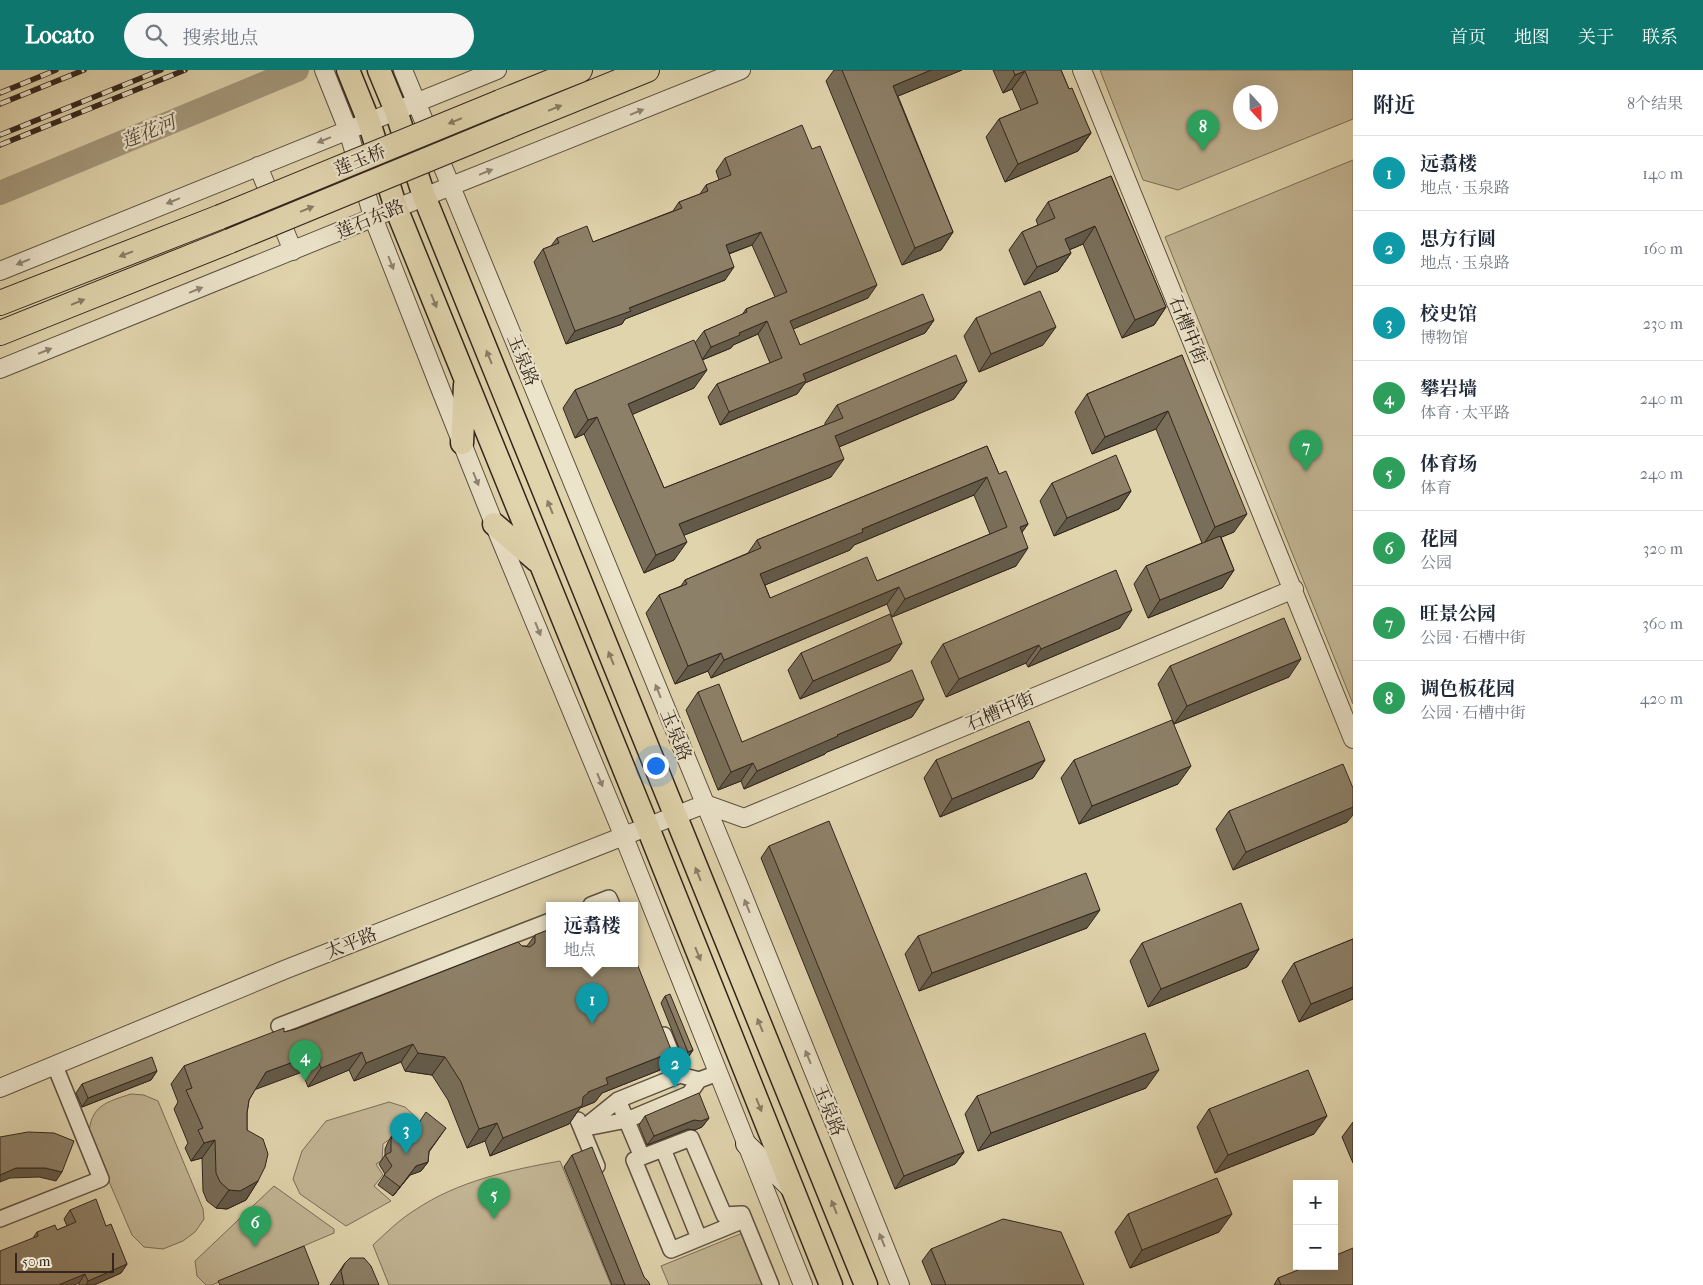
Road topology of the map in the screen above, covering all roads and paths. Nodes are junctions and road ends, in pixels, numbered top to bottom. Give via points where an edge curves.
1 (324, 70) edge
2 (403, 70) edge
3 (497, 70) edge
4 (580, 70) edge
5 (647, 70) edge
6 (741, 70) edge
7 (1082, 70) edge
8 (380, 73) edge
9 (352, 78) edge
10 (417, 103) junction
11 (396, 111) junction
12 (369, 122) junction
13 (348, 130) junction
14 (258, 166) junction
15 (451, 186) junction
16 (424, 196) junction
17 (396, 208) junction
18 (374, 217) junction
19 (293, 251) junction
20 (0, 271) edge
21 (0, 303) edge
22 (0, 333) edge
23 (0, 369) edge
24 (466, 379) junction
25 (462, 443) junction
26 (494, 524) junction
27 (541, 564) junction
28 (1294, 589) junction
29 (1353, 739) edge
30 (705, 804) junction
31 (675, 817) junction
32 (648, 828) junction
33 (624, 837) junction
34 (599, 902) edge
35 (611, 902) edge
36 (682, 913) junction
37 (546, 923) edge
38 (676, 969) junction
39 (659, 1023) edge
40 (279, 1026) dead end
41 (55, 1066) junction
42 (718, 1073) junction
43 (680, 1075) junction
44 (699, 1080) junction
45 (0, 1088) edge
46 (618, 1100) junction
47 (627, 1120) junction
48 (580, 1124) junction
49 (746, 1144) junction
50 (663, 1149) junction
51 (642, 1157) junction
52 (604, 1184) edge
53 (792, 1189) junction
54 (0, 1219) edge
55 (744, 1220) junction
56 (698, 1238) junction
57 (771, 1285) edge
58 (802, 1285) edge
59 (831, 1285) edge
60 (866, 1285) edge
61 (900, 1285) edge

1 - 13 street
2 - 10 street, 玉泉路
3 - 10 street
4 -> 21 highway, 莲玉桥, bridge
22 -> 5 highway, 莲玉桥, bridge
15 -> 6 street, 莲石东路
7 - 28 street, 石槽中街
8 - 11 main road, 玉泉路
9 - 12 main road
10 - 11 street
10 - 15 street, 玉泉路
11 - 12 street
11 - 16 main road, 玉泉路
12 - 13 street
12 - 17 main road
13 -> 14 street
13 - 18 street
14 - 19 street
14 -> 20 street
15 - 16 street, 莲石东路
30 -> 15 street, 玉泉路
16 - 17 street, 莲石东路
31 -> 16 main road, 玉泉路
17 - 18 street, 莲石东路
17 -> 24 main road
18 - 19 street, 莲石东路
18 -> 25 street
23 -> 19 street, 莲石东路
24 - 25 main road
24 - 27 main road
25 -> 26 street
26 - 27 main road
26 -> 33 street
27 - 32 main road
28 - 29 street, 石槽中街
28 - 30 street, 石槽中街 via 744,818
30 - 31 street, 太平路
61 -> 30 street, 玉泉路
31 - 32 street, 太平路
60 -> 31 main road, 玉泉路
32 - 33 street, 太平路
32 - 36 main road
33 - 38 street
33 - 41 street, 太平路 via 284,970
34 - 35 street via 609,898
36 - 38 street
36 -> 53 main road
37 - 40 street via 508,942
38 - 42 street
39 - 43 street
41 - 45 street, 太平路
41 - 54 street via 101,1179
42 - 44 street
42 - 49 street
43 - 44 street
43 - 46 street
44 - 47 street via 689,1094
46 - 47 street
46 - 48 street
47 - 48 street
47 - 51 street
48 - 52 street
49 - 53 main road
49 - 58 street
50 - 51 street
50 - 55 street via 691,1138 724,1215 742,1214
50 - 56 street
51 - 56 street via 634,1160 671,1250
53 - 59 main road
55 - 56 street
55 - 57 street

